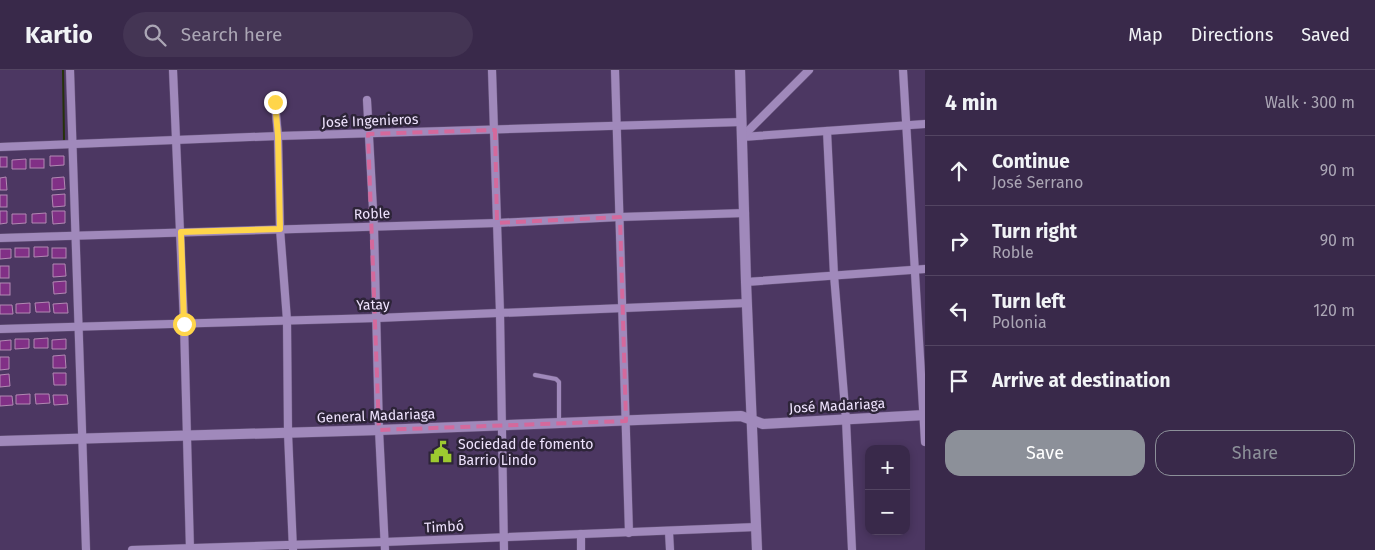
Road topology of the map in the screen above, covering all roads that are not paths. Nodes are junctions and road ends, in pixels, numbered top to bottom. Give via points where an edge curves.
1 (70, 70) edge
2 (173, 70) edge
3 (492, 70) edge
4 (615, 70) edge
5 (740, 70) edge
6 (810, 70) edge
7 (903, 70) edge
8 (367, 100) dead end
9 (275, 102) dead end
10 (742, 122) junction
11 (925, 124) edge
12 (907, 125) junction
13 (617, 126) junction
14 (495, 130) junction
15 (827, 131) junction
16 (368, 134) junction
17 (278, 136) junction
18 (742, 137) junction
19 (176, 140) junction
20 (73, 145) junction
21 (0, 147) edge
22 (745, 213) junction
23 (620, 217) junction
24 (496, 223) junction
25 (374, 226) junction
26 (280, 229) junction
27 (181, 232) junction
28 (76, 236) junction
29 (0, 238) edge
30 (925, 269) edge
31 (915, 270) junction
32 (834, 275) junction
33 (746, 282) junction
34 (747, 303) junction
35 (622, 307) junction
36 (500, 313) junction
37 (377, 318) junction
38 (287, 320) junction
39 (184, 324) junction
40 (78, 327) junction
41 (0, 330) edge
42 (535, 375) dead end
43 (924, 415) edge
44 (626, 420) junction
45 (846, 420) junction
46 (752, 421) junction
47 (559, 423) junction
48 (502, 425) junction
49 (379, 430) junction
50 (288, 433) junction
51 (186, 435) junction
52 (82, 439) junction
53 (0, 441) edge
54 (925, 442) edge
55 (756, 528) junction
56 (629, 532) junction
57 (669, 532) junction
58 (581, 534) junction
59 (504, 536) junction
60 (384, 546) edge
61 (293, 548) edge
62 (190, 549) edge
63 (86, 550) edge
64 (132, 550) edge
65 (504, 550) edge
66 (582, 550) edge
67 (670, 550) edge
68 (757, 550) edge
69 (852, 550) edge

1 - 20 street
2 - 19 street
3 - 14 street
4 - 13 street
5 - 10 street
6 - 18 street
7 - 12 street
8 - 16 street
9 - 17 street
10 - 13 street, José Ingenieros
10 - 18 street
11 - 12 street
12 - 15 street
12 - 31 street
13 - 14 street, José Ingenieros
13 - 23 street
14 - 16 street, José Ingenieros
14 - 24 street
15 - 18 street
15 - 32 street
16 - 17 street, José Ingenieros
16 - 25 street
17 - 19 street, José Ingenieros
17 - 26 street
18 - 22 street
19 - 20 street, José Ingenieros
19 - 27 street
20 - 21 street, José Ingenieros
20 - 28 street
22 - 23 street, Roble
22 - 33 street
23 - 24 street, Roble
23 - 35 street
24 - 25 street, Roble
24 - 36 street
25 - 26 street, Roble
25 - 37 street
26 - 27 street, Roble
26 - 38 street
27 - 28 street, Roble
27 - 39 street
28 - 29 street, Roble
28 - 40 street
30 - 31 street
31 - 32 street
31 - 43 street
32 - 33 street
32 - 45 street
33 - 34 street
34 - 35 street, Yatay
34 - 46 street
35 - 36 street, Yatay
35 - 44 street
36 - 37 street, Yatay
36 - 48 street
37 - 38 street, Yatay
37 - 49 street
38 - 39 street, Yatay
38 - 50 street
39 - 40 street, Yatay
39 - 51 street
40 - 41 street, Yatay
40 - 52 street
42 - 47 lane via 558,382
43 - 45 street, José Madariaga
43 - 54 street
44 - 46 street, General Madariaga via 741,416
44 - 47 street, General Madariaga
44 - 56 street
45 - 46 street, José Madariaga via 763,424
45 - 69 street
46 - 55 street
47 - 48 street, General Madariaga
48 - 49 street, General Madariaga
48 - 59 street
49 - 50 street, General Madariaga
49 - 60 street
50 - 51 street, General Madariaga
50 - 61 street
51 - 52 street, General Madariaga
51 - 62 street
52 - 53 street, General Madariaga
52 - 63 street
55 - 57 street, Timbó
55 - 68 street
56 - 57 street, Timbó
56 - 58 street, Timbó
57 - 67 street
58 - 59 street, Timbó
58 - 66 street
59 - 60 street, Timbó
59 - 65 street
60 - 61 street, Timbó
61 - 62 street, Timbó
62 - 64 street, Timbó

